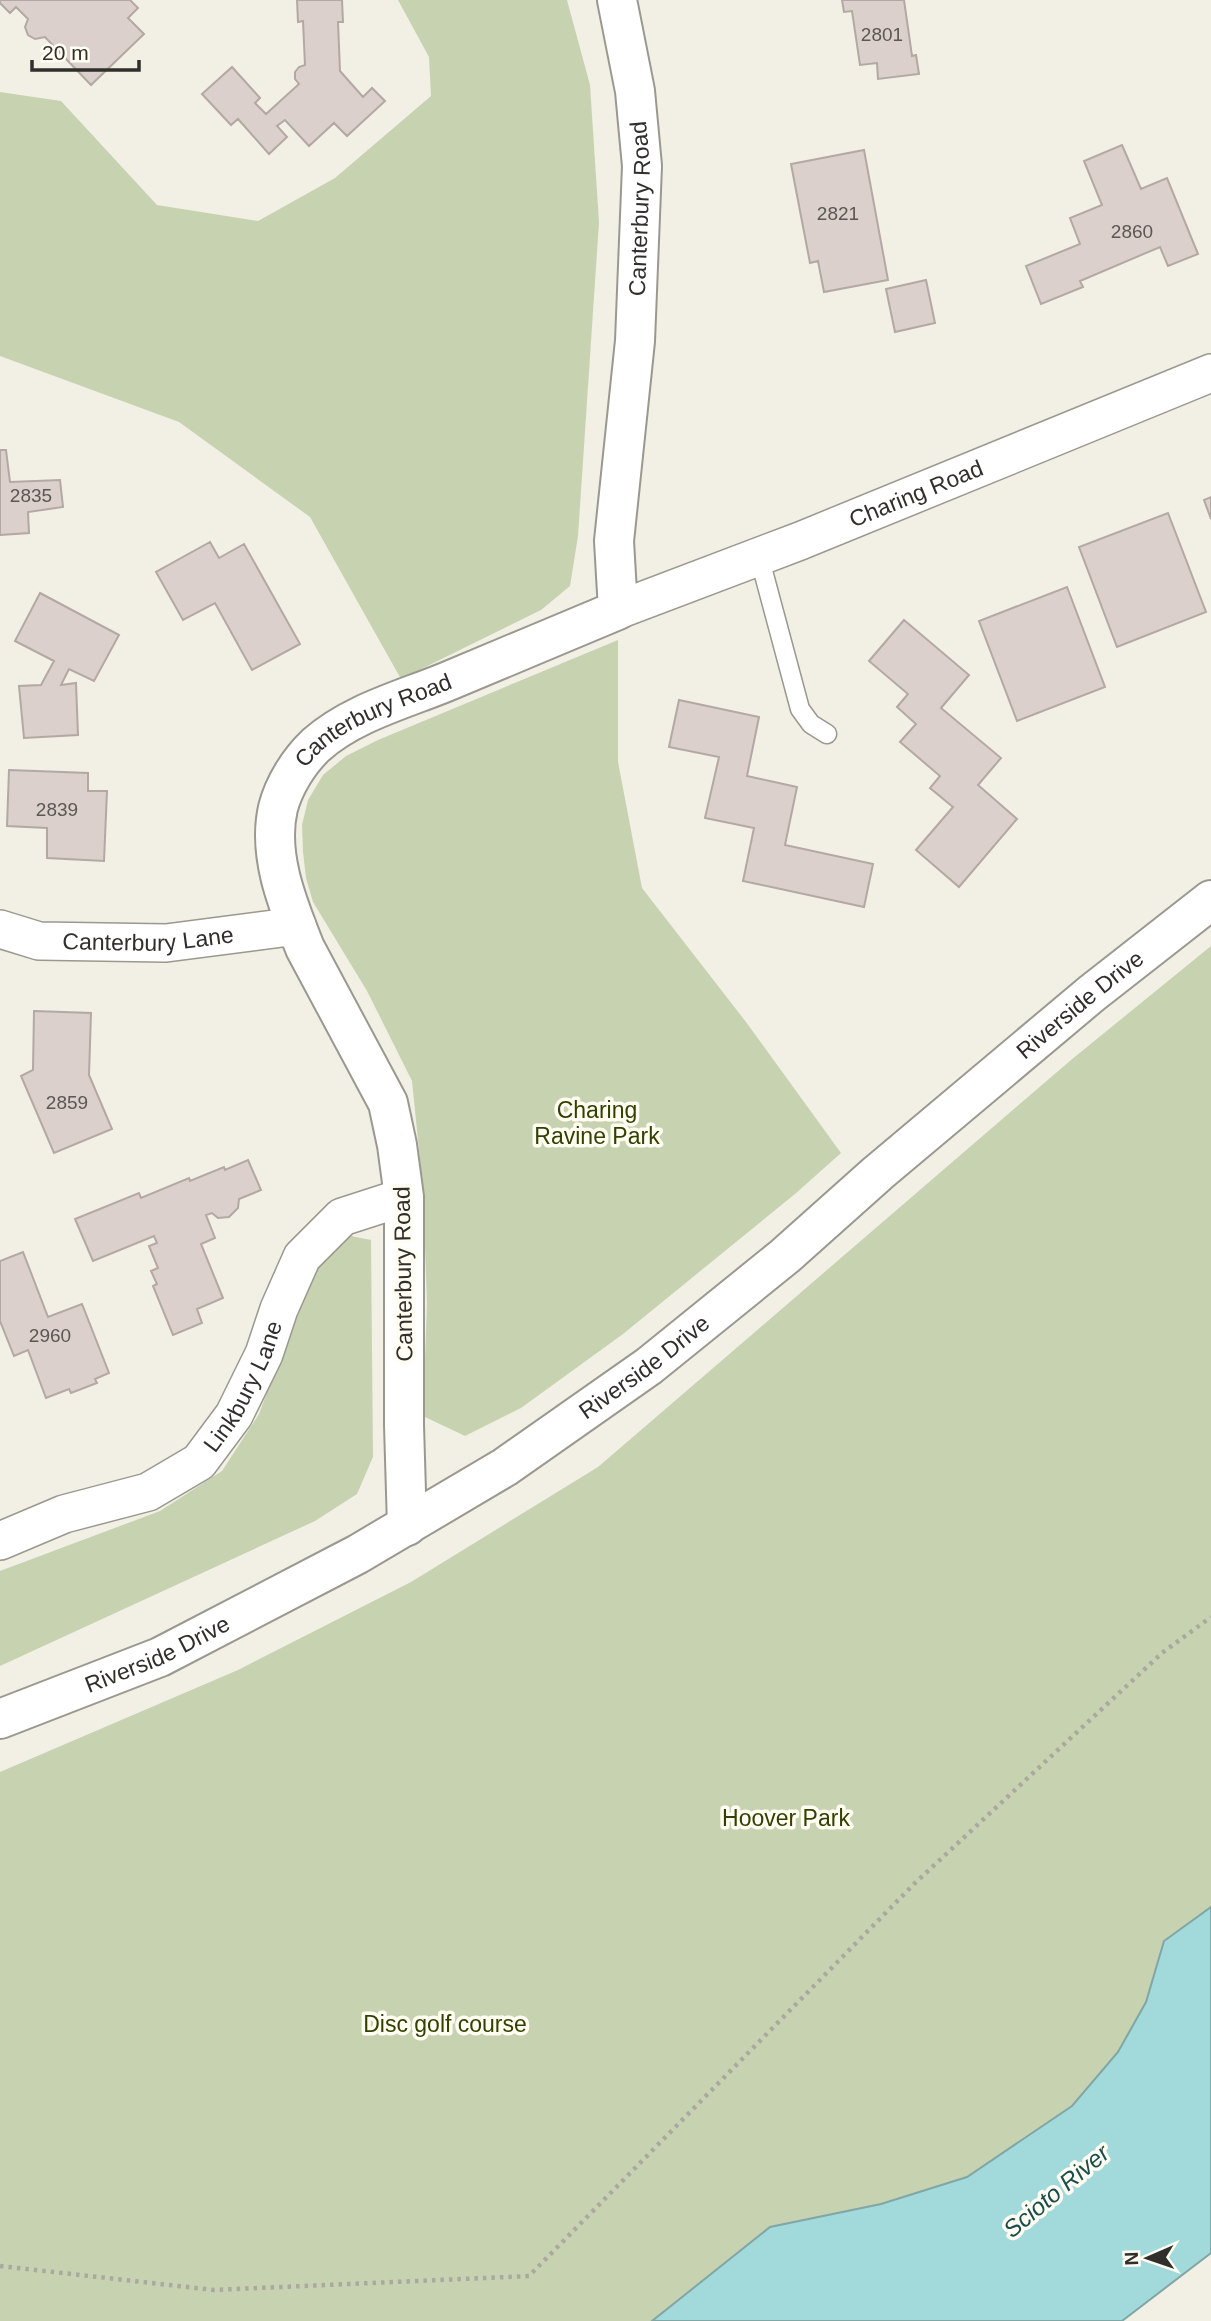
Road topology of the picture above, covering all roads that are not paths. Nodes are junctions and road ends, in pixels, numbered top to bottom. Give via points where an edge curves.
1 (617, 0) edge
2 (1211, 373) edge
3 (759, 556) junction
4 (618, 610) junction
5 (827, 734) dead end
6 (1211, 900) edge
7 (297, 926) junction
8 (0, 929) edge
9 (404, 1197) junction
10 (407, 1526) junction
11 (0, 1541) edge
12 (0, 1719) edge

1 - 4 street, Canterbury Road via 635,91 642,166 635,341 614,541
2 - 3 street, Charing Road
3 - 4 street, Charing Road
3 - 5 lane via 800,709 811,724
4 - 7 street, Canterbury Road via 358,718 317,744 288,783 278,808 275,834 283,886
6 - 10 street, Riverside Drive via 1091,994 649,1366 506,1467
7 - 8 street, Canterbury Lane via 166,943 39,941
7 - 9 street, Canterbury Road via 388,1103
9 - 10 street, Canterbury Road
9 - 11 street, Linkbury Lane via 342,1217 302,1258 234,1415 199,1462 148,1492 64,1514
10 - 12 street, Riverside Drive via 160,1657

